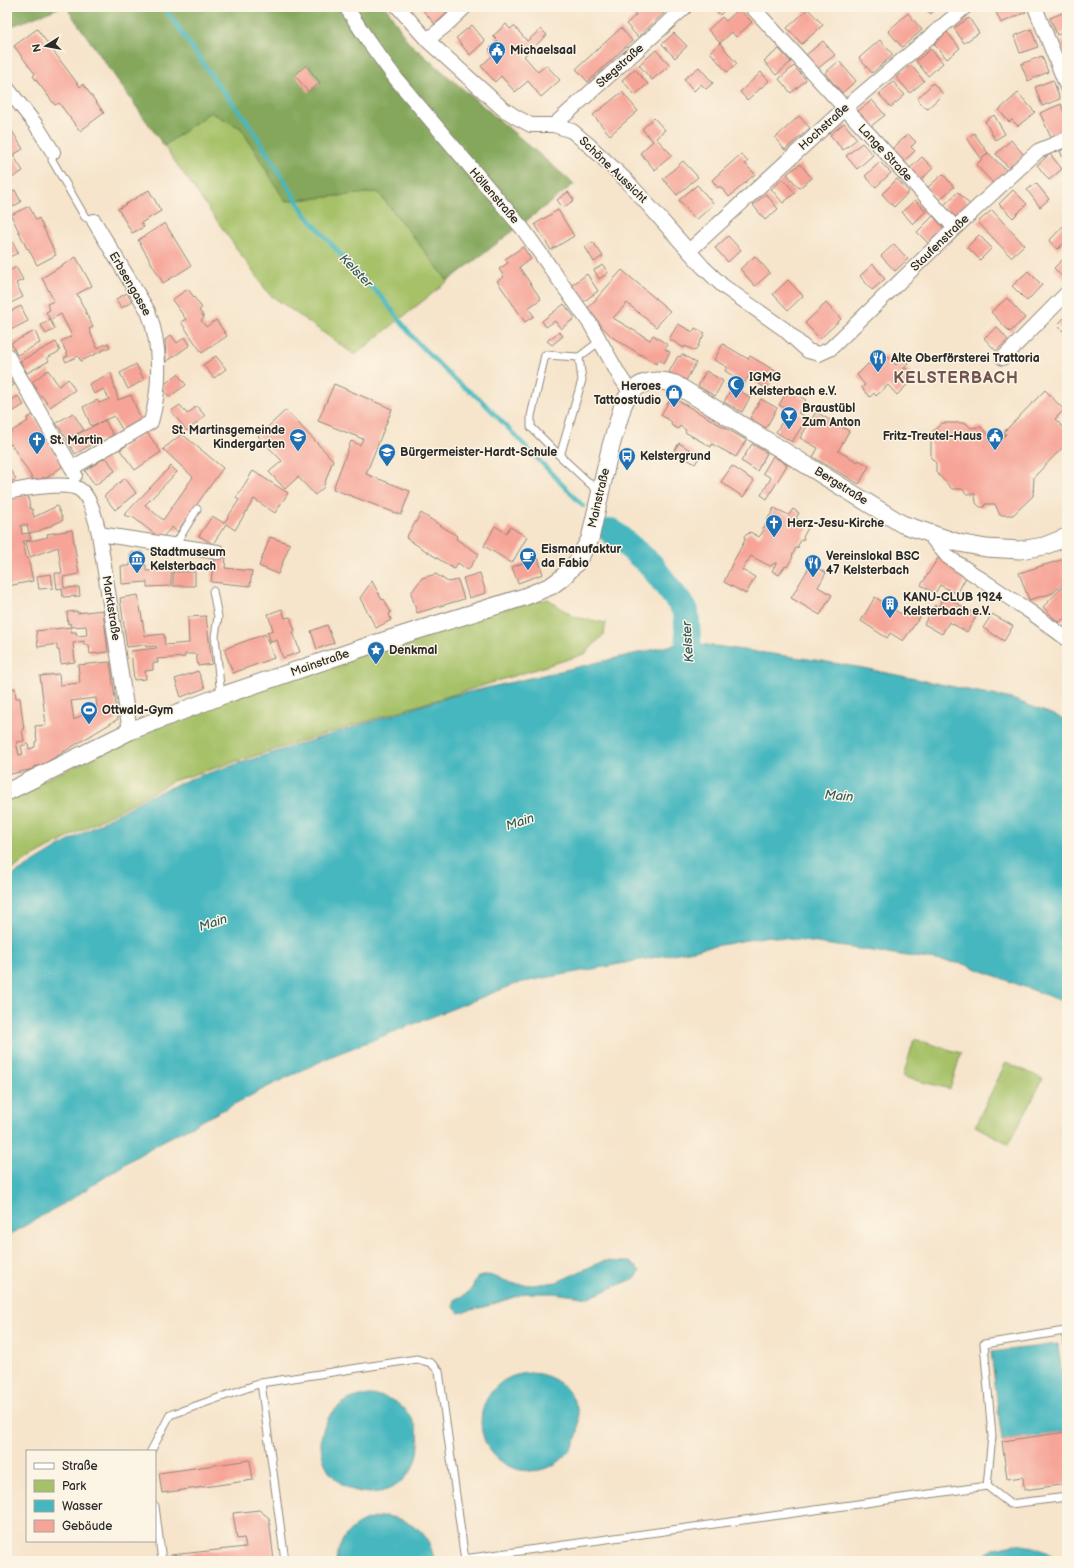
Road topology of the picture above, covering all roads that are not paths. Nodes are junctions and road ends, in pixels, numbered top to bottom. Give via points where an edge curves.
1 (346, 7) edge
2 (398, 7) edge
3 (465, 7) edge
4 (685, 7) edge
5 (752, 7) edge
6 (965, 7) edge
7 (1035, 7) edge
8 (427, 40) junction
9 (1067, 87) edge
10 (7, 88) edge
11 (844, 109) junction
12 (554, 125) junction
13 (1067, 139) edge
14 (53, 152) joint
15 (94, 221) joint
16 (955, 228) junction
17 (688, 251) junction
18 (1067, 293) edge
19 (600, 341) junction
20 (7, 354) edge
21 (819, 354) joint
22 (579, 357) junction
23 (1003, 358) dead end
24 (631, 393) junction
25 (560, 456) junction
26 (72, 468) junction
27 (79, 489) junction
28 (7, 492) edge
29 (600, 493) junction
30 (197, 509) dead end
31 (927, 532) junction
32 (99, 534) junction
33 (1067, 536) edge
34 (175, 545) junction
35 (218, 552) dead end
36 (213, 591) dead end
37 (1067, 640) edge
38 (221, 696) junction
39 (130, 731) junction
40 (7, 792) edge
41 (1067, 1344) edge
42 (261, 1383) junction
43 (152, 1450) edge
44 (987, 1486) junction
45 (1067, 1497) edge
46 (156, 1514) edge
47 (464, 1560) edge
48 (162, 1561) edge
49 (285, 1561) edge

1 - 19 street, Höllenstraße via 397,80 519,224
2 - 8 street, Schöne Aussicht
3 - 8 street
4 - 12 street, Stegstraße
5 - 11 street, Lange Straße
6 - 11 street, Hochstraße
7 - 9 street
8 - 12 street, Schöne Aussicht via 502,108 532,125
10 - 14 street, Erbsengasse
11 - 16 street, Lange Straße
11 - 17 street, Hochstraße
12 - 17 street, Schöne Aussicht via 572,131 590,146 640,195
13 - 16 street, Staufenstraße via 1038,151
14 - 15 lane, Erbsengasse via 52,160 85,217
15 - 26 street, Erbsengasse via 148,311 155,337 158,372 151,422
16 - 21 street, Staufenstraße via 830,350
17 - 21 street, Schöne Aussicht via 723,286 784,329 808,351
18 - 23 street
19 - 22 lane
19 - 24 street, Höllenstraße
20 - 26 street, Marktstraße
22 - 25 lane via 582,380
22 - 25 lane via 545,355 531,416 531,427
24 - 29 street, Mainstraße via 623,405
24 - 31 street, Bergstraße via 639,385 649,381 663,380 675,384 902,524
25 - 29 lane
26 - 27 street, Marktstraße
27 - 28 street via 55,486
27 - 32 street, Marktstraße via 93,511
29 - 38 street, Mainstraße via 590,539 577,562 551,586
30 - 34 lane
31 - 33 street, Bergstraße via 958,543 1006,550 1044,546
31 - 37 street via 948,557 1032,612
32 - 34 street
32 - 39 street, Marktstraße
34 - 35 street
36 - 38 lane via 218,617 215,636
38 - 39 street, Mainstraße
39 - 40 street, Mainstraße
41 - 44 lane via 1065,1330 984,1344 992,1436
42 - 43 lane via 170,1416
42 - 47 lane via 417,1359 431,1363 439,1371
42 - 49 lane
44 - 45 lane via 1010,1504
44 - 47 lane
46 - 48 lane

